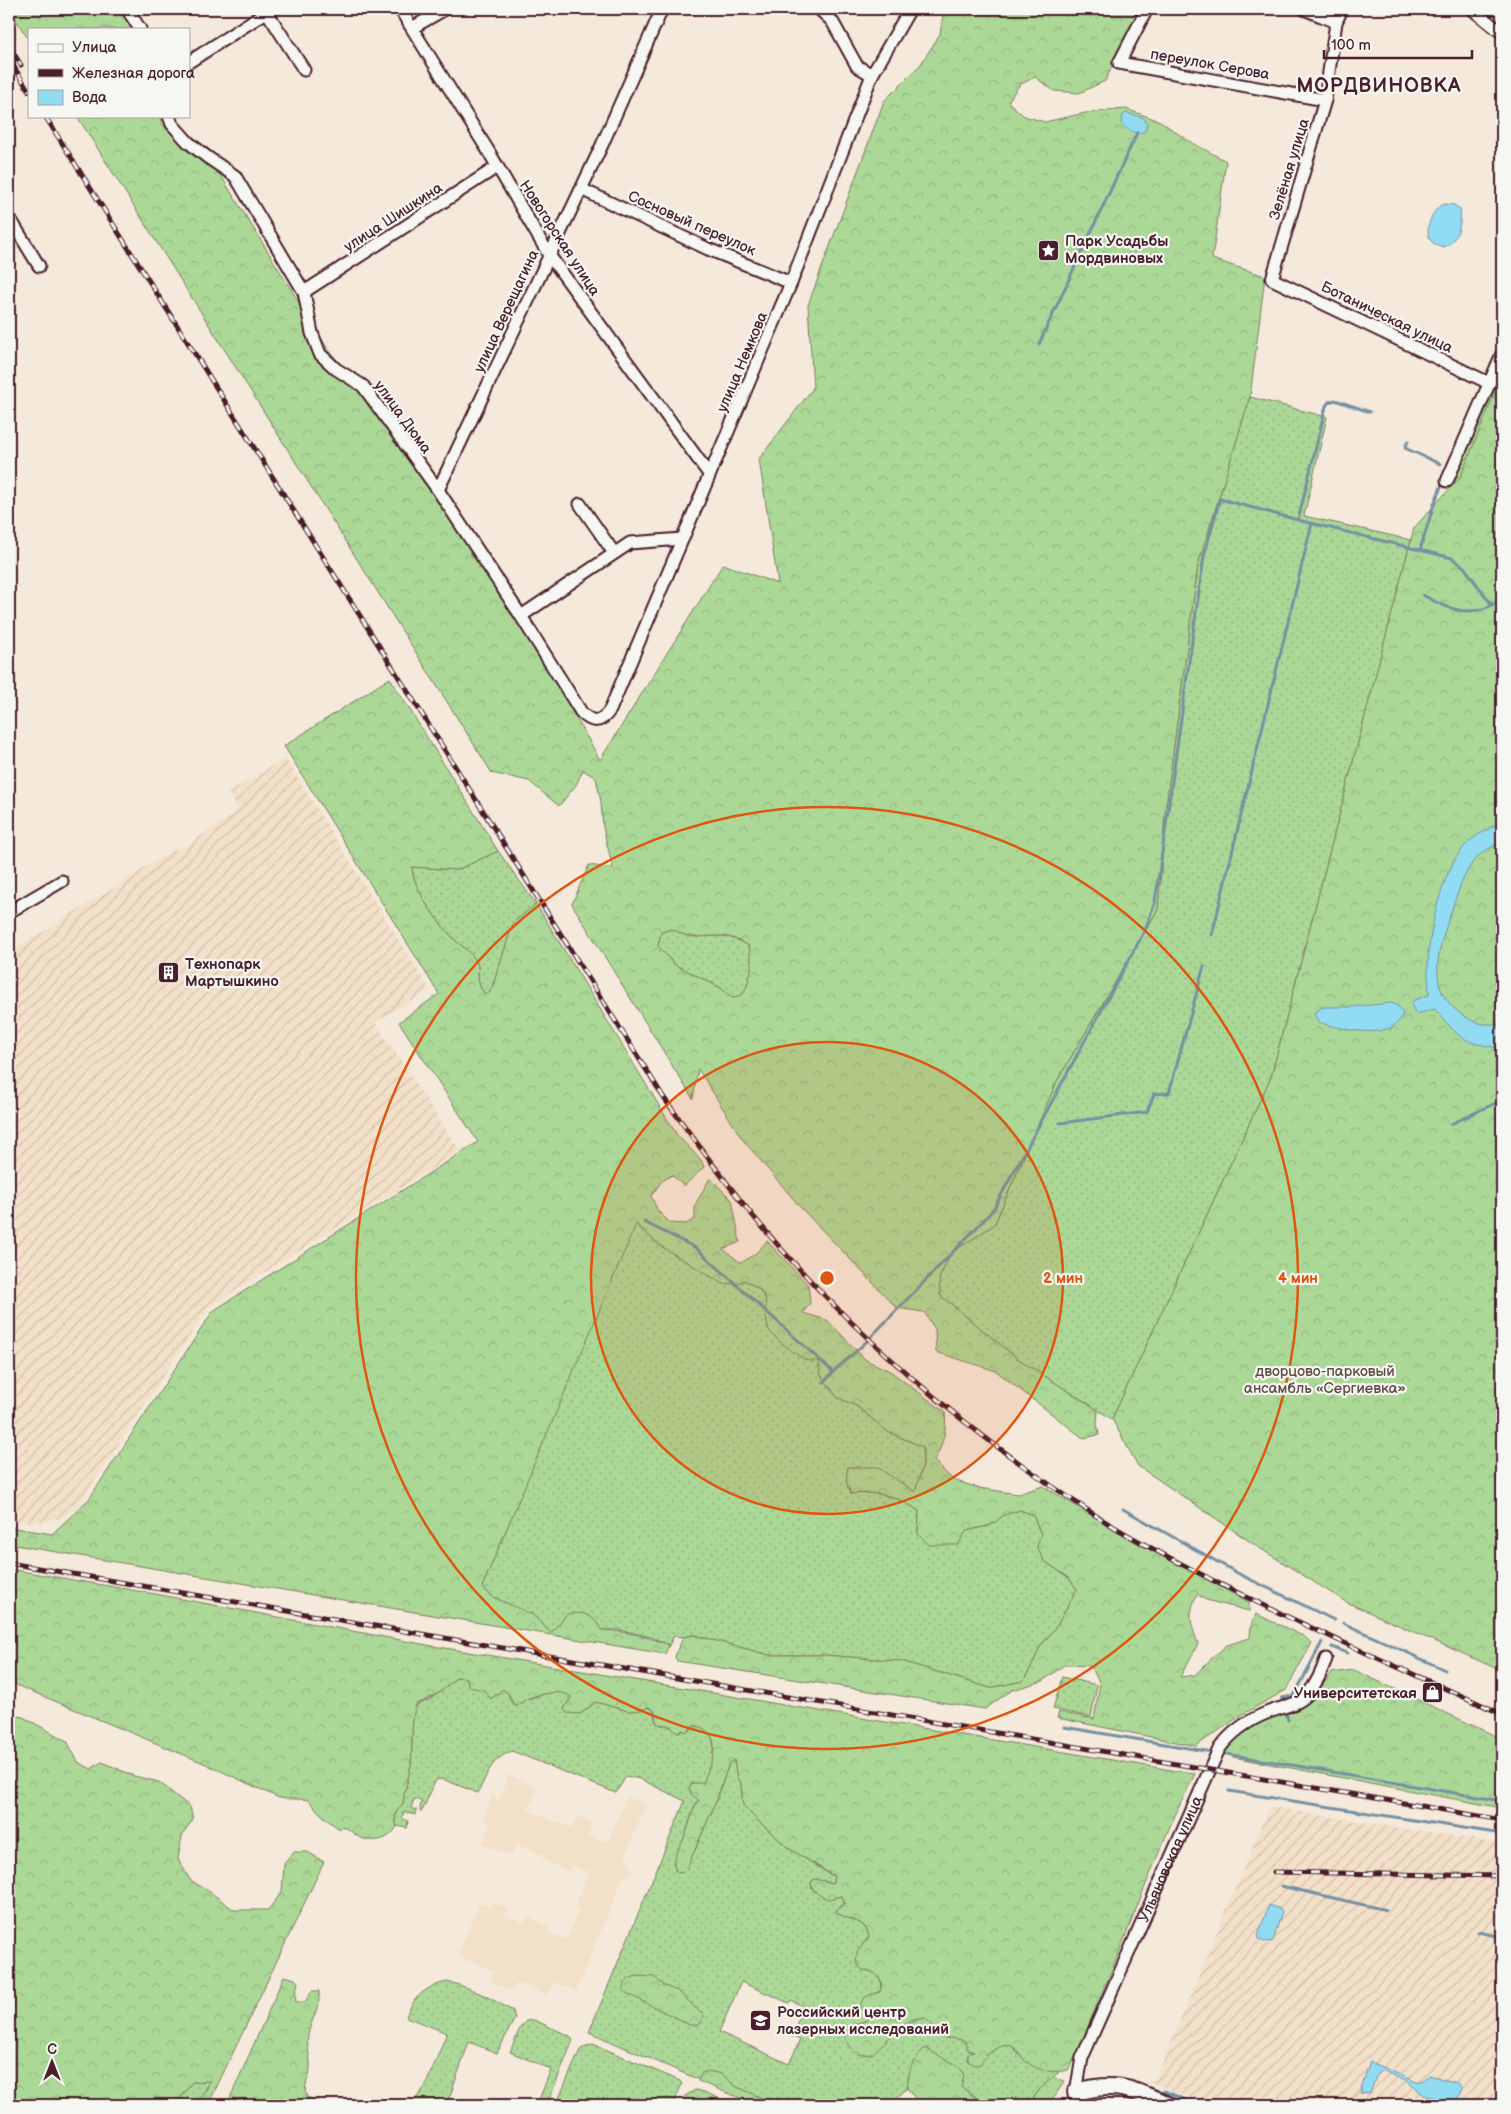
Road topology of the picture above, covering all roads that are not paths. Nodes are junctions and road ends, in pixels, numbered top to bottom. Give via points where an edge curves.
1 (128, 9) edge
2 (400, 9) edge
3 (445, 9) edge
4 (662, 9) edge
5 (818, 9) edge
6 (910, 9) edge
7 (1146, 9) edge
8 (1304, 9) edge
9 (1342, 9) edge
10 (1472, 9) edge
11 (269, 10) edge
12 (1336, 22) junction
13 (139, 28) edge
14 (412, 28) junction
15 (1502, 33) edge
16 (190, 61) edge
17 (304, 70) dead end
18 (872, 75) junction
19 (1325, 100) junction
20 (170, 118) edge
21 (498, 168) junction
22 (581, 189) junction
23 (9, 217) edge
24 (549, 255) junction
25 (39, 266) dead end
26 (1272, 279) joint
27 (791, 283) junction
28 (304, 292) junction
29 (1502, 354) edge
30 (1489, 383) junction
31 (709, 474) junction
32 (1447, 481) dead end
33 (438, 490) junction
34 (580, 504) dead end
35 (682, 539) junction
36 (614, 553) junction
37 (521, 616) junction
38 (596, 722) joint
39 (62, 882) dead end
40 (9, 912) edge
41 (1326, 1660) dead end
42 (1078, 2099) edge
43 (1168, 2105) edge

1 - 13 street
2 - 14 street, Новогорская улица
3 - 14 street
4 - 22 street, улица Верещагина
5 - 18 street via 832,21 857,66
6 - 18 street, улица Немкова
7 - 19 street, переулок Серова via 1119,63
8 - 12 street
9 - 12 street, Зелёная улица
10 - 15 street
11 - 16 street
11 - 17 street
12 - 19 street, Зелёная улица
14 - 21 street, Новогорская улица
18 - 27 street, улица Немкова
19 - 26 street, Зелёная улица
20 - 28 street, улица Дюма via 188,142 235,176
21 - 24 street, Новогорская улица
21 - 28 street, улица Шишкина
22 - 24 street, улица Верещагина
22 - 27 street, Сосновый переулок via 708,249
23 - 25 street
24 - 31 street, Новогорская улица
24 - 33 street, улица Верещагина
26 - 30 street, Ботаническая улица
27 - 31 street, улица Немкова
28 - 33 street, улица Дюма via 320,354 363,386
29 - 30 street
30 - 32 street
31 - 35 street, улица Немкова
33 - 37 street, улица Дюма
34 - 36 street
35 - 36 street via 630,543
35 - 38 street, улица Немкова via 610,710
36 - 37 street
37 - 38 street, улица Дюма via 581,712 588,720
39 - 40 street
41 - 42 street, Ульяновская улица via 1307,1695 1287,1707 1249,1721 1229,1734 1219,1749 1082,2058
42 - 43 street via 1093,2088 1115,2086

